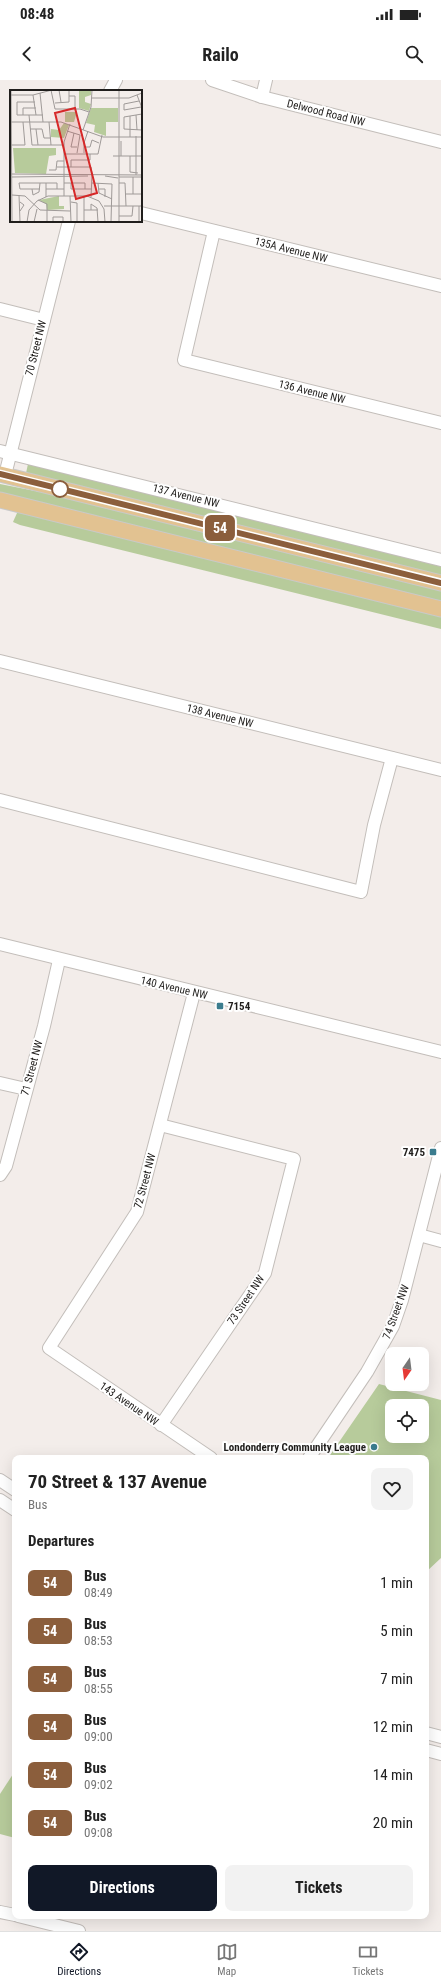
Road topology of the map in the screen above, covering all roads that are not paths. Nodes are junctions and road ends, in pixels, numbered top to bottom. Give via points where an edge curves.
1 (116, 80) edge
2 (212, 80) edge
3 (266, 80) edge
4 (111, 90) edge
5 (262, 97) junction
6 (441, 142) edge
7 (142, 213) edge
8 (69, 222) edge
9 (214, 231) junction
10 (441, 286) edge
11 (0, 309) edge
12 (44, 320) junction
13 (441, 423) edge
14 (5, 452) edge
15 (2, 474) edge
16 (0, 502) edge
17 (441, 560) edge
18 (441, 583) edge
19 (441, 609) edge
20 (0, 660) edge
21 (392, 758) junction
22 (441, 770) edge
23 (0, 800) edge
24 (0, 944) edge
25 (59, 960) junction
26 (194, 993) junction
27 (441, 1052) edge
28 (0, 1083) edge
29 (26, 1089) junction
30 (160, 1126) junction
31 (441, 1148) edge
32 (0, 1175) edge
33 (419, 1235) junction
34 (441, 1241) edge
35 (49, 1348) joint
36 (161, 1425) junction
37 (206, 1455) edge
38 (311, 1455) edge
39 (0, 1480) edge
40 (12, 1488) edge
41 (0, 1500) edge
42 (12, 1508) edge
43 (429, 1734) edge
44 (441, 1737) edge
45 (429, 1751) edge
46 (441, 1754) edge
47 (1, 1914) edge
48 (12, 1915) edge
49 (29, 1919) edge
50 (79, 1931) edge

1 - 4 street
2 - 5 street, Delwood Road NW
3 - 5 street
5 - 6 street, Delwood Road NW
7 - 9 street, 135A Avenue NW
8 - 12 street, 70 Street NW
9 - 10 street, 135A Avenue NW
9 - 13 street, 136 Avenue NW via 184,360
11 - 12 street
12 - 14 street, 70 Street NW
14 - 15 street, 70 Street NW
14 - 17 street, 137 Avenue NW
15 - 18 main road, 137 Avenue NW
16 - 19 main road
20 - 21 street, 138 Avenue NW
21 - 22 street, 138 Avenue NW
21 - 23 street via 374,825 361,892
24 - 25 street, 140 Avenue NW
25 - 26 street, 140 Avenue NW
25 - 29 street, 71 Street NW
26 - 27 street, 140 Avenue NW
26 - 30 street, 72 Street NW
28 - 29 street
29 - 32 street, 71 Street NW via 6,1166
30 - 35 street, 72 Street NW via 137,1212
30 - 36 street, 73 Street NW via 294,1159 265,1273
31 - 33 street, 74 Street NW
33 - 34 street
33 - 38 street, 74 Street NW via 402,1300 390,1332 351,1397
35 - 36 street, 143 Avenue NW
36 - 37 street, 143 Avenue NW
39 - 40 street
41 - 42 street
43 - 44 street
45 - 46 street
47 - 48 street
49 - 50 street

